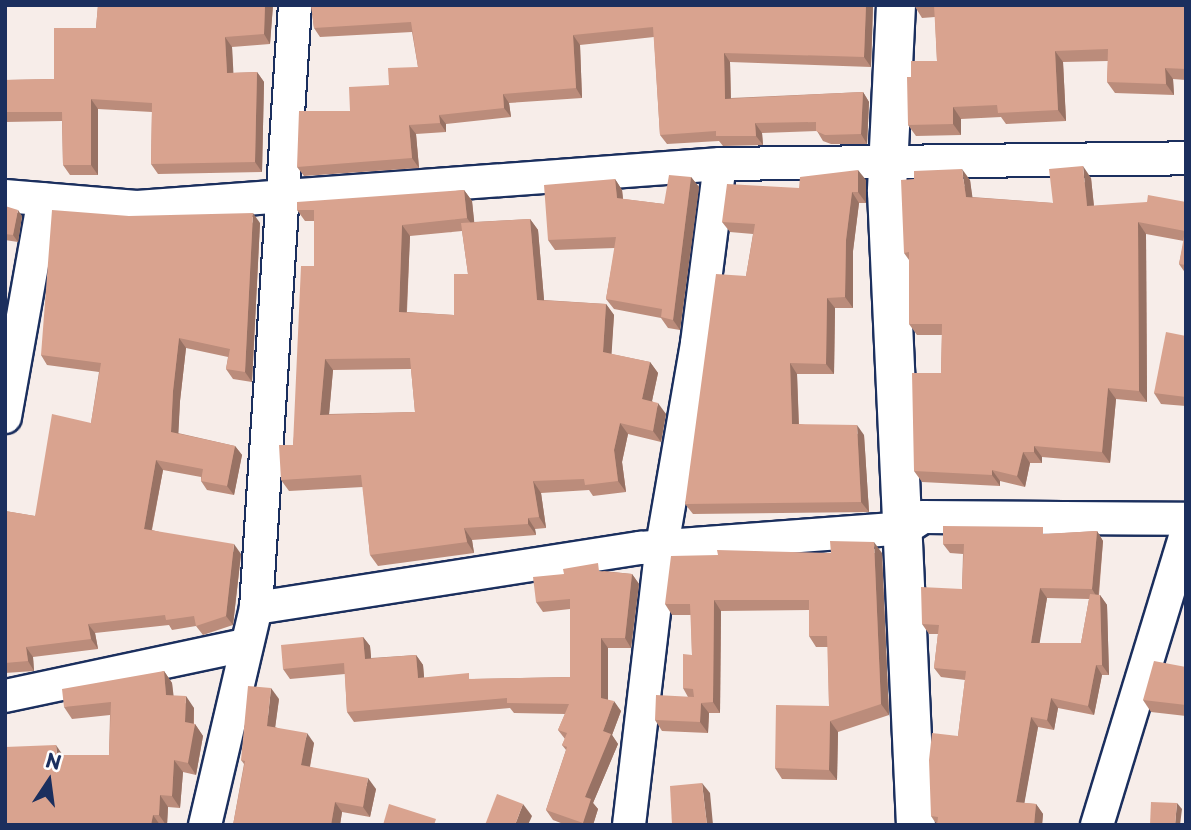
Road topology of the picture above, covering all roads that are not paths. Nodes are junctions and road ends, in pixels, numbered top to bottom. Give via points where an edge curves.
1 (295, 5) edge
2 (896, 5) edge
3 (1186, 158) edge
4 (890, 161) junction
5 (720, 164) junction
6 (281, 194) junction
7 (5, 195) edge
8 (44, 199) junction
9 (5, 417) edge
10 (1186, 519) edge
11 (906, 528) junction
12 (1186, 533) edge
13 (662, 546) junction
14 (256, 608) junction
15 (245, 645) junction
16 (5, 696) edge
17 (205, 825) edge
18 (629, 825) edge
19 (916, 825) edge
20 (1097, 825) edge

1 - 6 street
2 - 4 street
3 - 4 street
4 - 5 street
4 - 11 street via 887,192
5 - 6 street
5 - 13 street via 697,343
6 - 8 street via 137,207
6 - 14 street
7 - 8 street
8 - 9 street
10 - 11 street via 923,517
11 - 13 street
11 - 19 street
12 - 20 street
13 - 14 street
13 - 18 street
14 - 15 street
15 - 16 street
15 - 17 street

